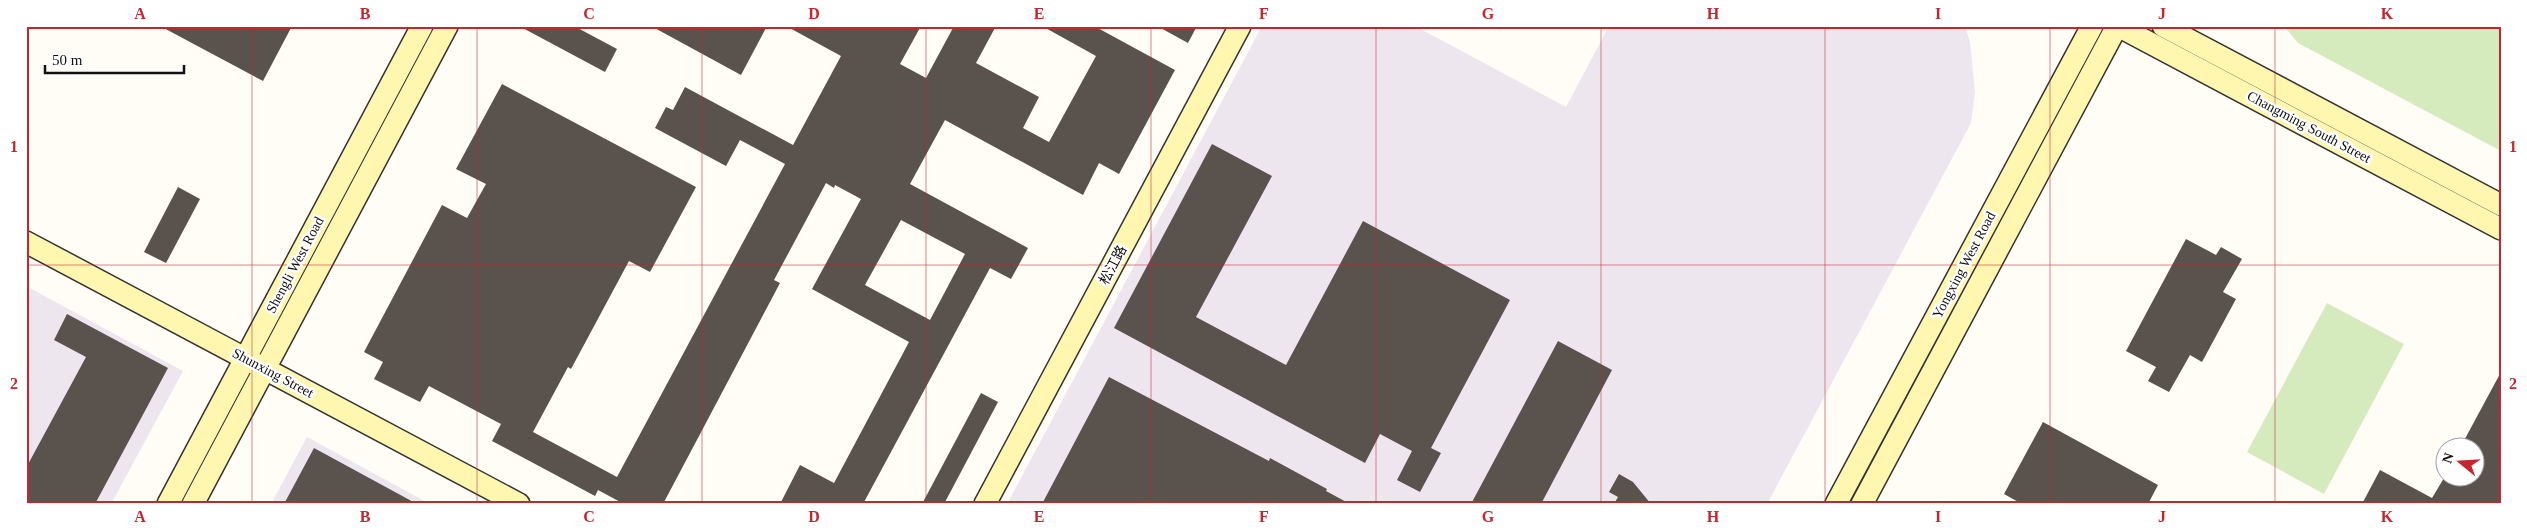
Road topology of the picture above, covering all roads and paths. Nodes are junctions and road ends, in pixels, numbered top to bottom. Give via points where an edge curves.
1 (422, 26) edge
2 (447, 26) edge
3 (1240, 26) edge
4 (2092, 26) edge
5 (2117, 26) edge
6 (2163, 26) edge
7 (2501, 205) edge
8 (2501, 228) edge
9 (26, 242) edge
10 (245, 359) junction
11 (264, 369) junction
12 (168, 504) edge
13 (193, 504) edge
14 (519, 504) edge
15 (985, 504) edge
16 (1836, 504) edge
17 (1862, 504) edge

1 - 10 main road, Shengli West Road
2 - 11 main road, Shengli West Road
3 - 15 main road, 松江路
4 - 16 main road, Yongxing West Road
5 - 8 main road, Changming South Street
5 - 17 main road, Yongxing West Road
6 - 7 main road, Changming South Street
9 - 10 main road, Shunxing Street
10 - 11 main road, Shunxing Street
10 - 12 main road, Shengli West Road
11 - 13 main road, Shengli West Road
11 - 14 main road, Shunxing Street

